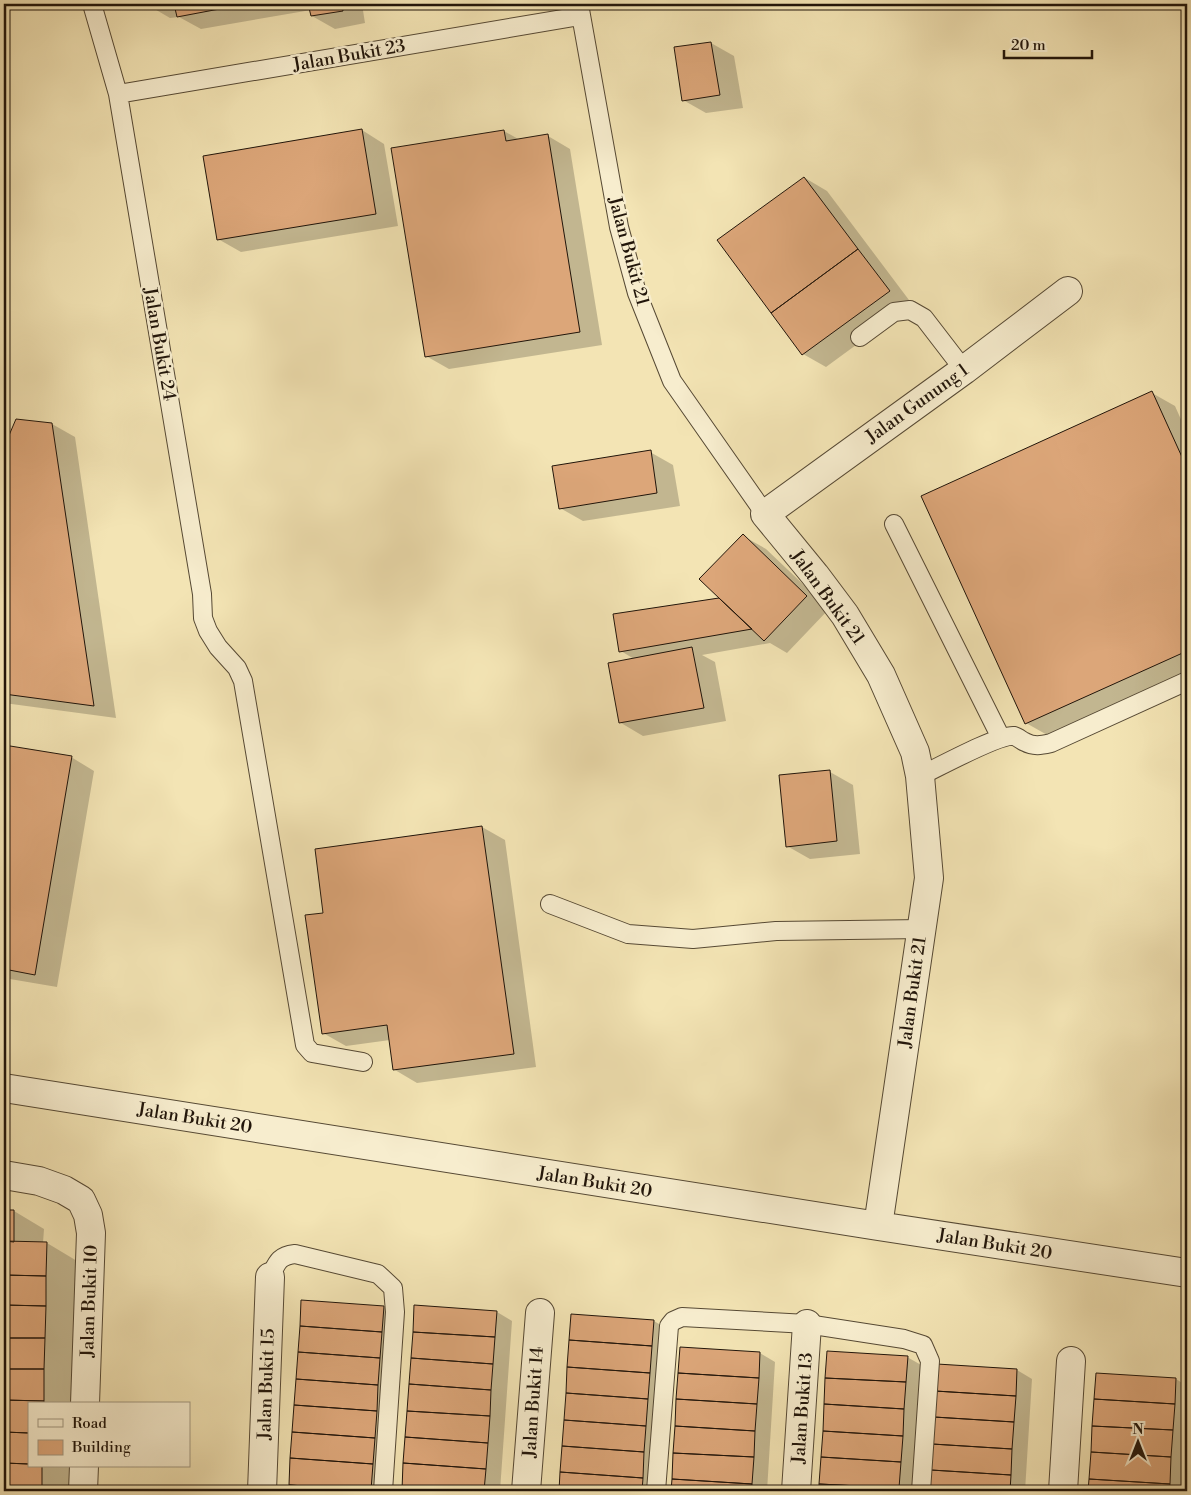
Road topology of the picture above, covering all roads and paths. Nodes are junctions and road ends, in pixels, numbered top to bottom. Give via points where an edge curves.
1 (92, 4) edge
2 (580, 10) edge
3 (118, 94) junction
4 (1068, 291) dead end
5 (860, 337) dead end
6 (964, 370) junction
7 (765, 514) junction
8 (894, 524) dead end
9 (1187, 680) edge
10 (1001, 738) junction
11 (920, 776) junction
12 (550, 904) dead end
13 (922, 929) junction
14 (363, 1062) dead end
15 (4, 1088) edge
16 (4, 1175) edge
17 (878, 1226) junction
18 (1187, 1273) edge
19 (270, 1278) joint
20 (540, 1313) dead end
21 (807, 1324) junction
22 (1071, 1361) dead end
23 (86, 1402) edge
24 (84, 1468) edge
25 (83, 1491) edge
26 (262, 1491) edge
27 (383, 1491) edge
28 (526, 1491) edge
29 (656, 1491) edge
30 (796, 1491) edge
31 (921, 1491) edge
32 (1063, 1491) edge

1 - 3 lane, Jalan Bukit 24
2 - 3 lane, Jalan Bukit 23
2 - 7 lane, Jalan Bukit 21 via 619,227 637,293 672,381
3 - 14 lane, Jalan Bukit 24 via 202,594 203,618 218,647 237,668 243,681 305,1045 312,1053
4 - 6 street, Jalan Gunung 1
5 - 6 lane via 894,312 910,310 924,318
6 - 7 street, Jalan Gunung 1
7 - 11 street, Jalan Bukit 21 via 845,616 881,674 915,752
8 - 10 lane
9 - 10 lane via 1051,743 1036,746 1014,736
10 - 11 lane
11 - 13 street, Jalan Bukit 21 via 929,878
12 - 13 lane via 628,934 694,939 776,932
13 - 17 street, Jalan Bukit 21
15 - 17 street, Jalan Bukit 20
16 - 23 street, Jalan Bukit 10 via 39,1181 64,1190 81,1200 88,1215
17 - 18 street, Jalan Bukit 20
19 - 26 street, Jalan Bukit 15
19 - 27 lane via 279,1260 285,1255 295,1254 378,1274 393,1288 395,1312
20 - 28 street, Jalan Bukit 14
21 - 29 lane via 682,1317 673,1320 669,1326
21 - 30 street, Jalan Bukit 13
21 - 31 lane via 904,1339 923,1345 930,1361
22 - 32 street
24 - 25 street

